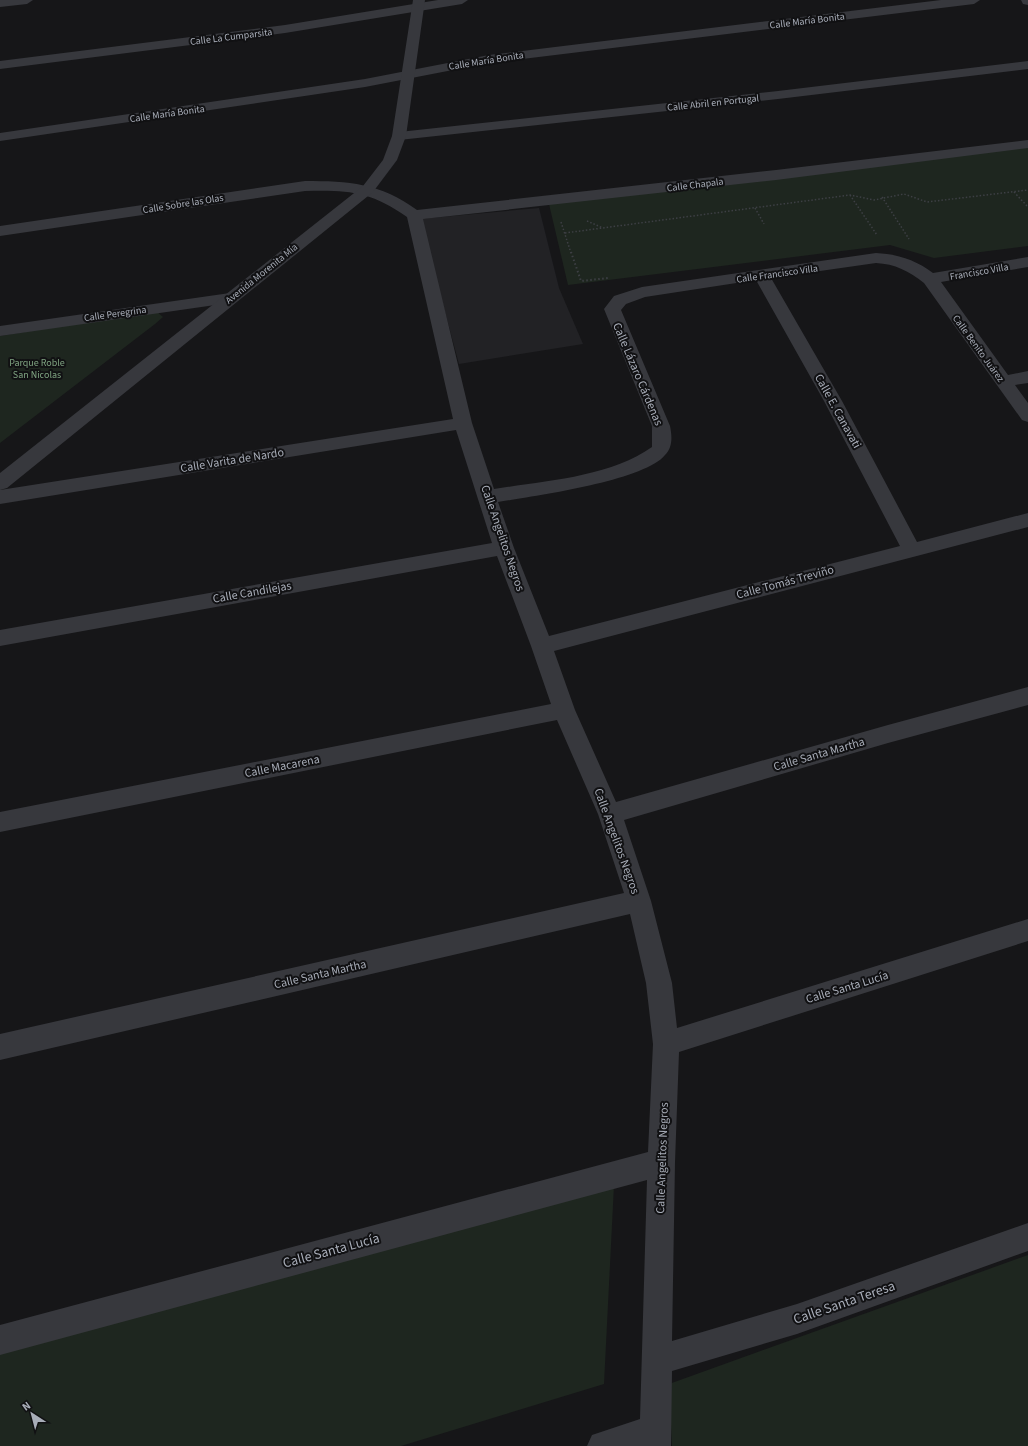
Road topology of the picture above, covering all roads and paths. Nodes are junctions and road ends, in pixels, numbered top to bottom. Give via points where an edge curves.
1 (27, 0) edge
2 (462, 0) edge
3 (974, 0) edge
4 (0, 3) edge
5 (419, 3) edge
6 (0, 65) edge
7 (1028, 65) edge
8 (409, 73) junction
9 (398, 136) junction
10 (0, 137) edge
11 (1028, 144) edge
12 (368, 189) junction
13 (1028, 190) edge
14 (1014, 192) junction
15 (882, 197) junction
16 (1028, 207) edge
17 (755, 208) junction
18 (414, 215) junction
19 (764, 224) dead end
20 (0, 230) edge
21 (565, 233) dead end
22 (910, 241) dead end
23 (1028, 262) edge
24 (761, 275) junction
25 (930, 279) junction
26 (230, 298) junction
27 (620, 300) joint
28 (0, 331) edge
29 (1028, 377) edge
30 (1004, 382) junction
31 (1028, 416) edge
32 (464, 422) junction
33 (0, 483) edge
34 (0, 497) edge
35 (488, 497) junction
36 (1028, 520) edge
37 (504, 548) junction
38 (911, 549) junction
39 (0, 638) edge
40 (542, 646) junction
41 (1028, 696) edge
42 (564, 710) junction
43 (610, 814) junction
44 (0, 822) edge
45 (639, 901) junction
46 (1028, 930) edge
47 (666, 1044) junction
48 (0, 1047) edge
49 (661, 1162) junction
50 (1028, 1237) edge
51 (0, 1340) edge
52 (657, 1360) junction
53 (655, 1438) edge
54 (603, 1446) edge

1 - 4 street
2 - 5 street, Calle La Cumparsita
3 - 8 street, Calle María Bonita via 562,49
5 - 6 street, Calle La Cumparsita via 229,37
5 - 8 street, Avenida Morenita Mía
7 - 9 street, Calle Abril en Portugal
8 - 9 street, Avenida Morenita Mía
8 - 10 street, Calle María Bonita via 358,84 237,103
9 - 12 street, Avenida Morenita Mía via 390,160
11 - 18 street, Calle Chapala
12 - 18 street via 387,196
12 - 20 street, Calle Sobre las Olas via 338,185 274,189
12 - 26 street, Avenida Morenita Mía
13 - 14 path
14 - 15 path via 927,202 904,194
14 - 16 path
15 - 17 path via 874,200 850,195
15 - 22 path
17 - 19 path
17 - 21 path
18 - 32 street, Calle Angelitos Negros
23 - 25 street, Francisco Villa
24 - 25 street, Calle Francisco Villa via 876,258 902,261
24 - 27 street, Calle Francisco Villa via 642,292
24 - 38 street, Calle E. Canavati via 833,401
25 - 30 street, Calle Benito Juárez
26 - 28 street, Calle Peregrina via 117,312
26 - 33 street, Avenida Morenita Mía
27 - 35 street, Calle Lázaro Cárdenas via 612,309 661,426 663,439 659,451 648,460 630,468
29 - 30 street
30 - 31 street, Calle Benito Juárez
32 - 34 street, Calle Varita de Nardo
32 - 35 street, Calle Angelitos Negros
35 - 37 street, Calle Angelitos Negros
36 - 38 street, Calle Tomás Treviño
37 - 39 street, Calle Candilejas
37 - 40 street, Calle Angelitos Negros
38 - 40 street, Calle Tomás Treviño
40 - 42 street, Calle Angelitos Negros
41 - 43 street, Calle Santa Martha
42 - 43 street, Calle Angelitos Negros
42 - 44 street, Calle Macarena
43 - 45 street, Calle Angelitos Negros
45 - 47 street, Calle Angelitos Negros via 659,983
45 - 48 street, Calle Santa Martha
46 - 47 street, Calle Santa Lucía
47 - 49 street, Calle Angelitos Negros
49 - 51 street, Calle Santa Lucía
49 - 52 street, Calle Angelitos Negros
50 - 52 street, Calle Santa Teresa via 797,1319
52 - 53 street, Calle Angelitos Negros
53 - 54 street

